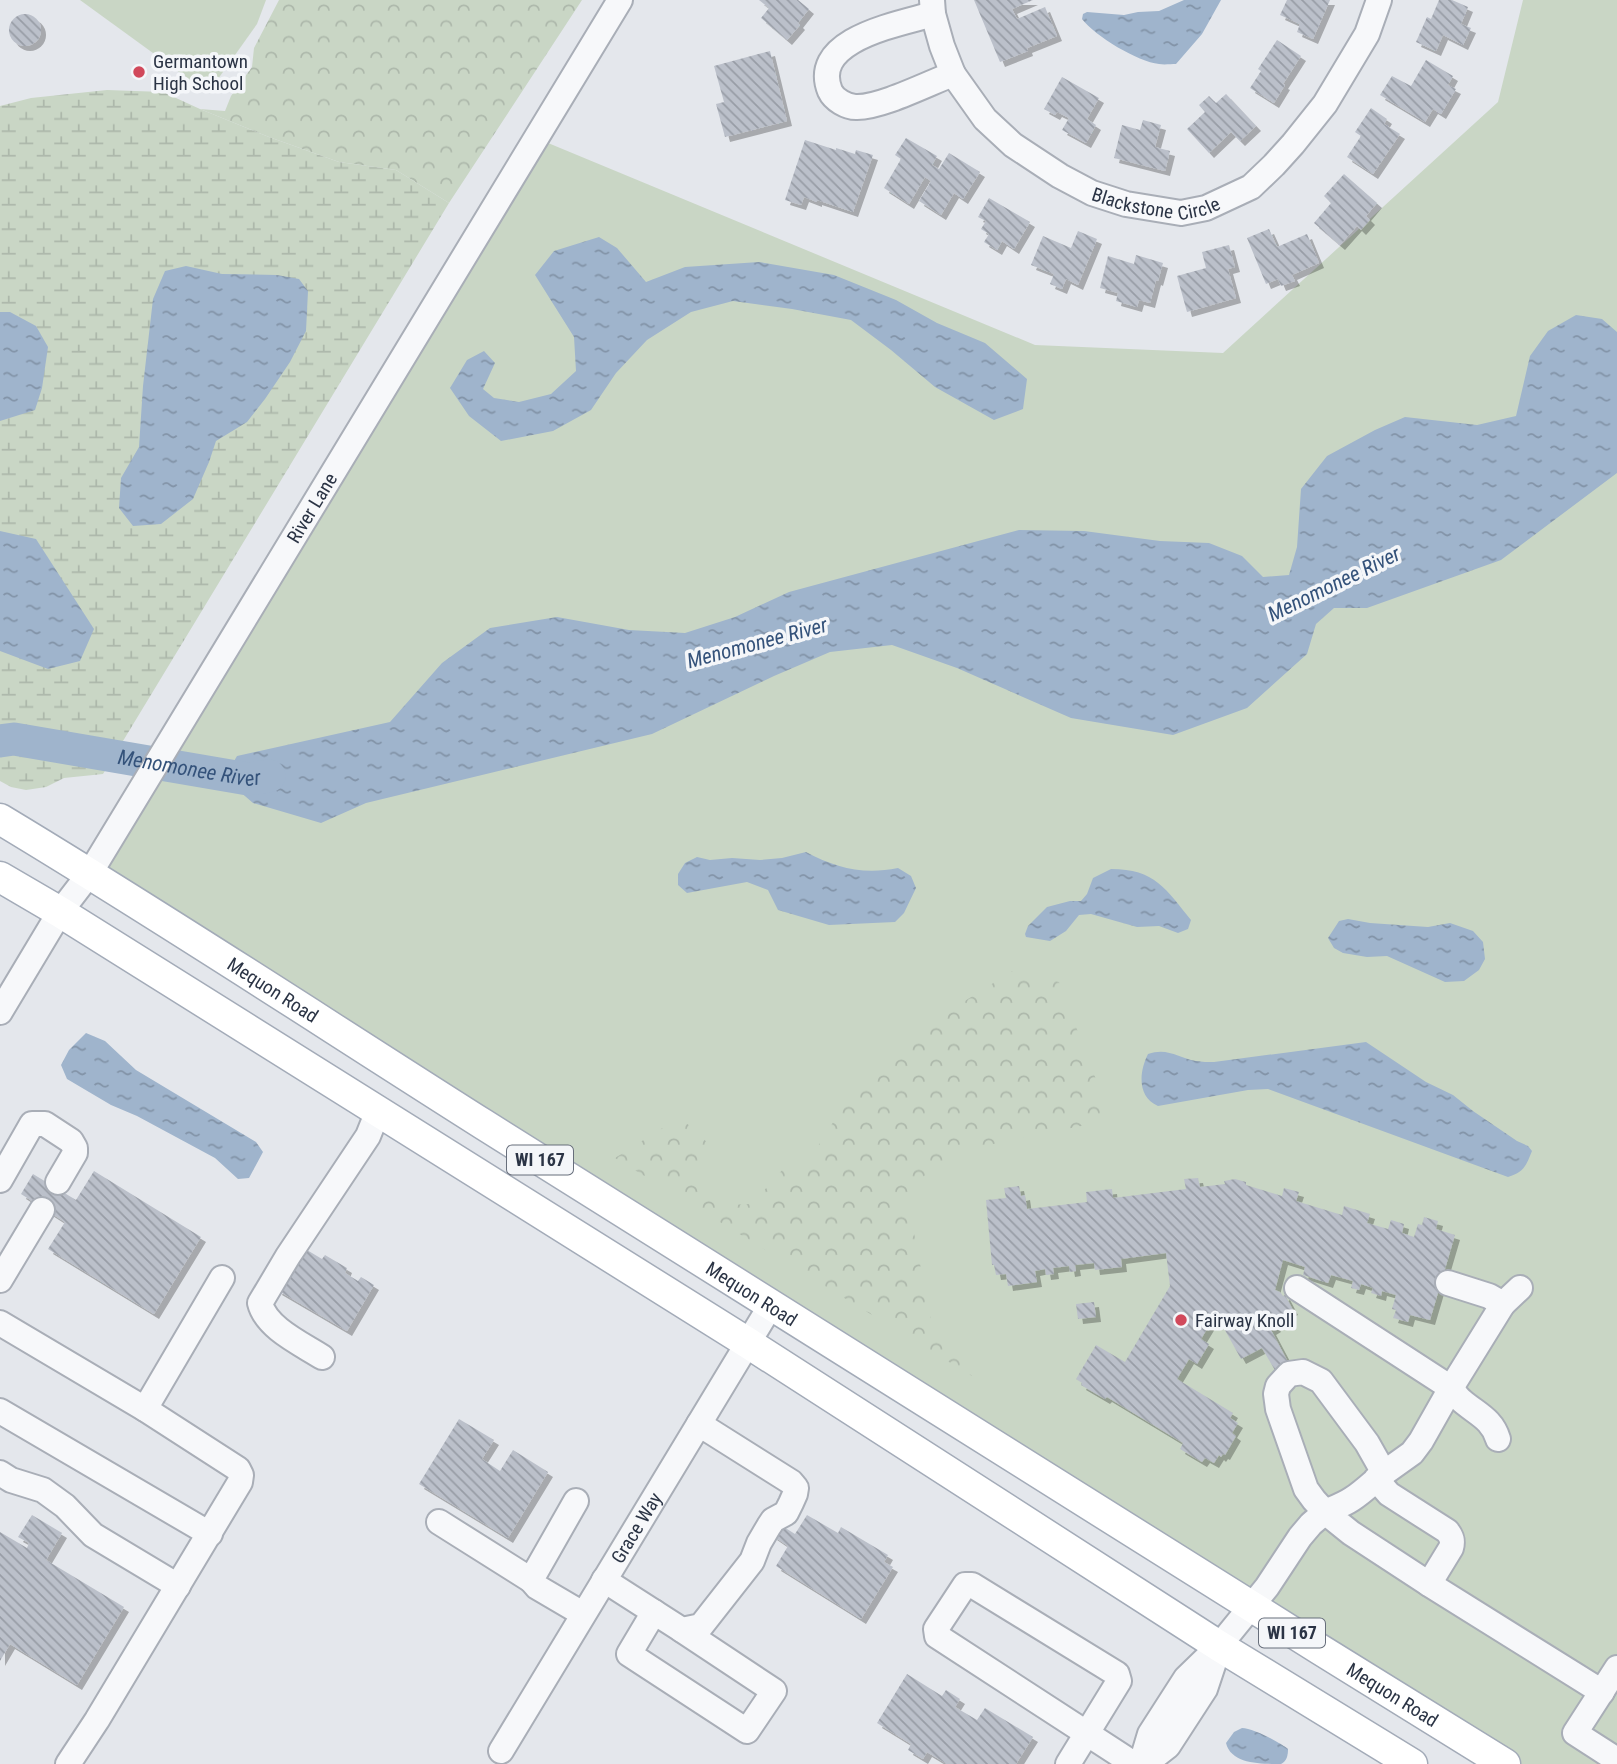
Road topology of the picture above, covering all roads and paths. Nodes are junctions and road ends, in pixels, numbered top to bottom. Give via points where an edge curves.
1 (620, 0) edge
2 (1379, 0) edge
3 (932, 7) edge
4 (953, 74) junction
5 (0, 819) edge
6 (90, 873) junction
7 (0, 877) edge
8 (60, 912) junction
9 (0, 1012) edge
10 (401, 1072) junction
11 (377, 1111) junction
12 (0, 1180) edge
13 (58, 1182) dead end
14 (42, 1210) dead end
15 (222, 1278) dead end
16 (0, 1280) edge
17 (1448, 1283) dead end
18 (1297, 1288) dead end
19 (771, 1305) junction
20 (0, 1323) edge
21 (748, 1343) junction
22 (323, 1357) dead end
23 (1451, 1388) junction
24 (145, 1409) junction
25 (0, 1411) edge
26 (698, 1424) junction
27 (1498, 1439) dead end
28 (0, 1473) edge
29 (1380, 1476) junction
30 (576, 1501) dead end
31 (1325, 1513) junction
32 (439, 1522) dead end
33 (210, 1534) junction
34 (531, 1580) junction
35 (604, 1580) junction
36 (1429, 1584) junction
37 (178, 1586) junction
38 (1250, 1607) junction
39 (654, 1612) junction
40 (583, 1614) junction
41 (682, 1630) junction
42 (1219, 1646) junction
43 (1617, 1668) edge
44 (1602, 1692) junction
45 (1087, 1733) junction
46 (501, 1751) dead end
47 (1617, 1760) edge
48 (68, 1764) edge
49 (1068, 1764) edge
50 (1134, 1764) edge
51 (1143, 1764) edge
52 (1412, 1764) edge
53 (1505, 1764) edge

1 - 6 street, River Lane
2 - 4 street, Blackstone Circle via 1367,34 1325,104 1274,165 1251,187 1206,208 1181,213 1126,204 1091,193 1060,176 1013,145 985,119
3 - 4 street, Blackstone Circle
3 - 4 street via 842,47 826,76 831,94 854,108 873,106
5 - 6 main road, Mequon Road / WI 167
6 - 8 street, River Lane
6 - 10 main road, Mequon Road / WI 167
7 - 8 main road, WI 167
8 - 9 street, River Lane
8 - 11 main road, WI 167
10 - 11 main road
10 - 19 main road, Mequon Road / WI 167
11 - 21 main road, WI 167
11 - 22 street via 368,1136 260,1303 271,1324
12 - 13 street via 32,1124 41,1123 75,1148
14 - 16 street
15 - 24 street
17 - 23 street via 1489,1296 1511,1296
18 - 23 street
19 - 21 street, Grace Way
19 - 38 main road, Mequon Road / WI 167
20 - 24 street
21 - 26 street, Grace Way
21 - 42 main road, WI 167
23 - 27 street via 1490,1422
23 - 29 street via 1412,1453
24 - 33 street via 238,1469 238,1487
25 - 33 street
26 - 35 street, Grace Way
26 - 41 street via 796,1488 786,1513 769,1526 752,1561 701,1626
28 - 37 street via 43,1490 93,1535
29 - 31 street
29 - 31 street via 1367,1443 1321,1381 1303,1372 1289,1374 1278,1386 1278,1409 1306,1489
29 - 36 street via 1389,1494 1451,1535 1451,1548
30 - 34 street
31 - 36 street
31 - 38 street via 1300,1537
32 - 34 street
33 - 37 street
34 - 40 street
35 - 39 street
35 - 40 street, Grace Way
36 - 44 street
37 - 48 street
38 - 42 street
38 - 53 main road, Mequon Road / WI 167
39 - 41 street
39 - 41 street via 629,1654 747,1731 774,1691
40 - 46 street, Grace Way
42 - 51 street via 1205,1689 1168,1746
42 - 52 main road, WI 167
43 - 44 street
44 - 47 street via 1575,1733
45 - 45 street via 1119,1681 1117,1674 972,1585 965,1585 936,1629 937,1636
45 - 49 street
45 - 50 street

